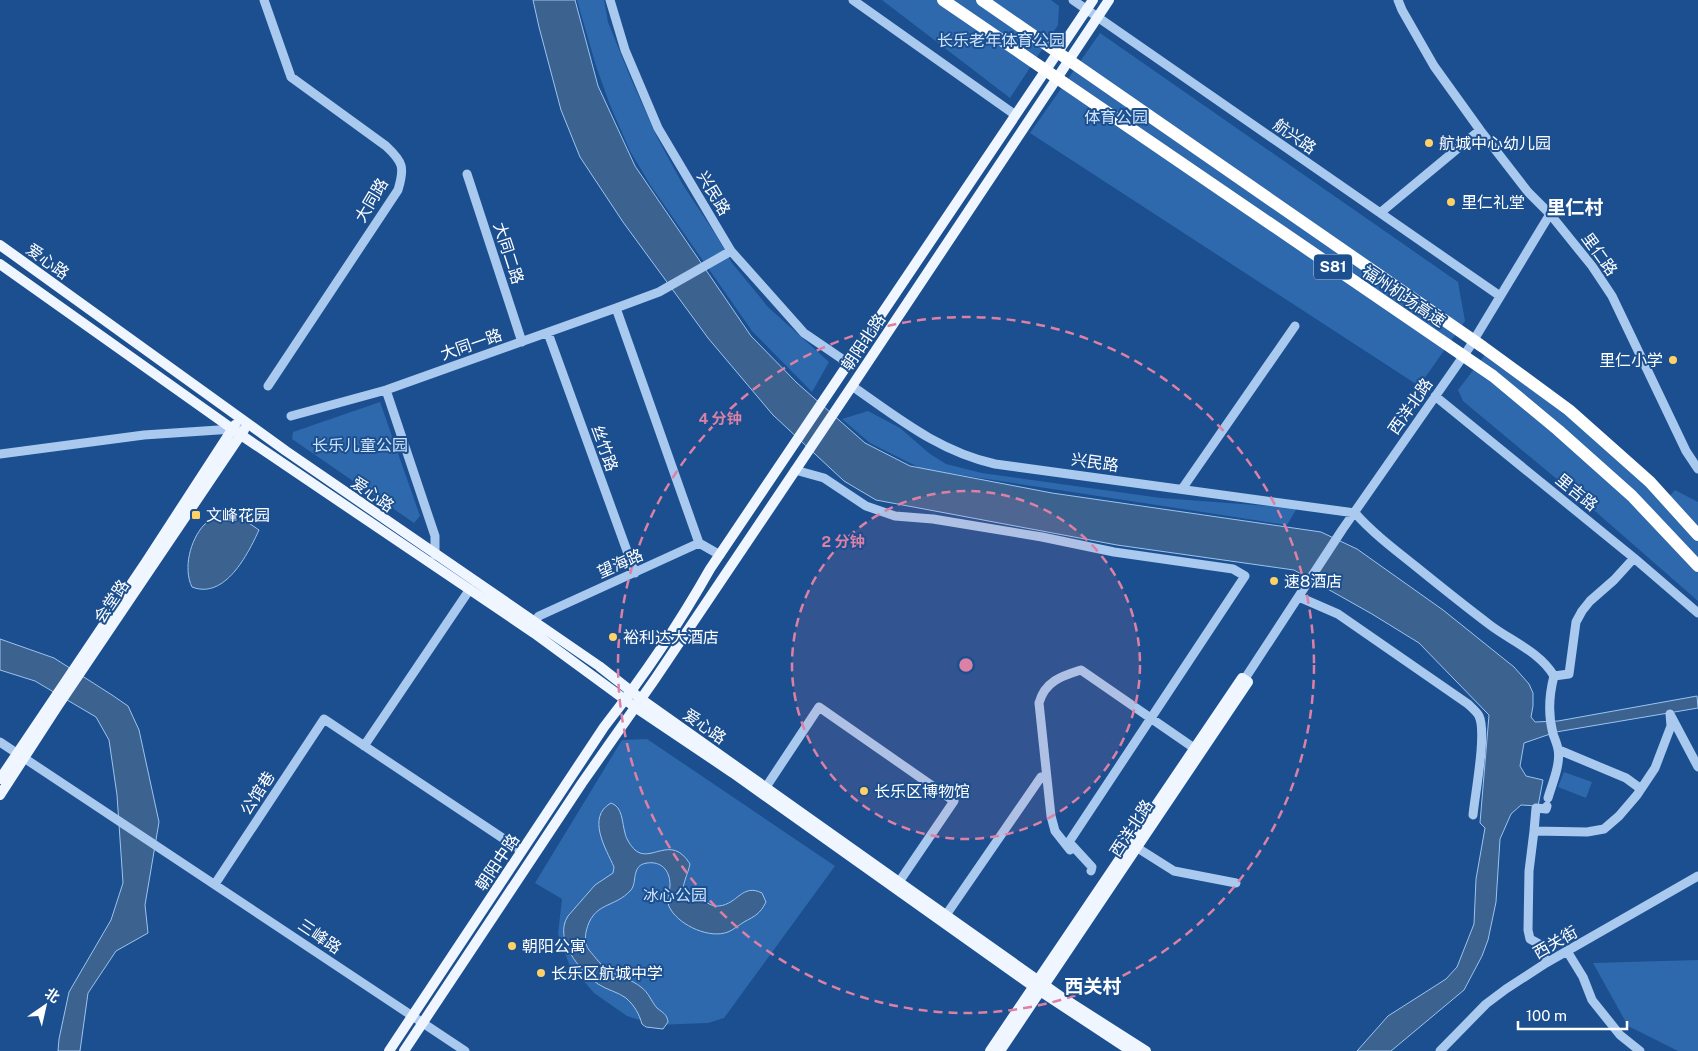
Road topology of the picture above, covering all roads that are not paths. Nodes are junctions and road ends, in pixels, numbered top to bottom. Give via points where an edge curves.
1 (264, 0) edge
2 (610, 0) edge
3 (853, 0) edge
4 (943, 0) edge
5 (982, 0) edge
6 (1073, 0) edge
7 (1093, 0) edge
8 (1109, 0) edge
9 (1398, 0) edge
10 (1087, 10) junction
11 (1098, 17) junction
12 (1014, 114) junction
13 (1480, 130) junction
14 (467, 174) dead end
15 (1380, 213) junction
16 (1550, 214) junction
17 (0, 245) edge
18 (731, 251) junction
19 (0, 264) edge
20 (1500, 296) junction
21 (616, 308) junction
22 (1295, 326) dead end
23 (548, 333) junction
24 (522, 342) junction
25 (848, 363) junction
26 (268, 386) dead end
27 (852, 386) junction
28 (386, 390) junction
29 (1435, 396) junction
30 (291, 416) dead end
31 (244, 421) junction
32 (237, 432) junction
33 (0, 454) edge
34 (1698, 469) edge
35 (795, 470) junction
36 (1182, 489) junction
37 (1354, 513) junction
38 (1698, 535) edge
39 (700, 543) junction
40 (435, 555) junction
41 (720, 555) junction
42 (1634, 558) junction
43 (1698, 566) edge
44 (635, 573) junction
45 (470, 589) junction
46 (1299, 598) junction
47 (1698, 614) edge
48 (534, 622) junction
49 (1554, 676) junction
50 (1245, 680) junction
51 (632, 691) junction
52 (625, 700) junction
53 (638, 703) junction
54 (1151, 718) junction
55 (0, 742) edge
56 (364, 746) junction
57 (1194, 748) junction
58 (1559, 750) junction
59 (20, 755) junction
60 (1698, 766) edge
61 (1042, 777) dead end
62 (0, 779) edge
63 (766, 787) junction
64 (1641, 789) junction
65 (0, 795) edge
66 (1472, 815) dead end
67 (540, 824) junction
68 (551, 831) junction
69 (1534, 831) junction
70 (1136, 847) junction
71 (522, 851) junction
72 (1091, 871) junction
73 (1698, 876) edge
74 (899, 882) junction
75 (1105, 883) junction
76 (215, 884) junction
77 (1236, 884) dead end
78 (946, 915) junction
79 (1567, 951) junction
80 (1546, 964) junction
81 (1040, 986) junction
82 (412, 1016) junction
83 (423, 1023) junction
84 (389, 1051) edge
85 (404, 1051) edge
86 (465, 1051) edge
87 (990, 1051) edge
88 (1000, 1051) edge
89 (1131, 1051) edge
90 (1146, 1051) edge
91 (1440, 1051) edge
92 (1640, 1051) edge

1 - 26 street, 大同路 via 291,77 386,146 399,158 403,174 398,190
2 - 18 street, 兴民路 via 626,50 658,128
3 - 12 street
4 - 43 highway, 福州机场高速 / S81, bridge via 1493,376 1632,496
5 - 38 highway, 福州机场高速 / S81, bridge via 1569,410 1650,482
6 - 10 street, 航兴路
7 - 10 main road, 朝阳北路
8 - 11 main road, 朝阳北路
9 - 13 street, 里仁路 via 1434,66
10 - 11 street, 航兴路
10 - 12 main road, 朝阳北路
11 - 15 street, 航兴路
11 - 27 main road, 朝阳北路
12 - 25 main road, 朝阳北路
13 - 15 street
13 - 16 street, 里仁路 via 1528,192
14 - 24 street, 大同二路
15 - 20 street, 航兴路
16 - 20 street, 西洋北路
16 - 34 street, 里仁路 via 1612,296 1686,451
17 - 31 main road, 爱心路
18 - 21 street, 大同一路 via 659,292
18 - 25 street, 兴民路 via 804,333
19 - 32 main road, 爱心路
20 - 29 street, 西洋北路
21 - 23 street, 大同一路
21 - 39 street
22 - 36 street
23 - 24 street, 大同一路
23 - 44 street, 丝竹路
24 - 28 street, 大同一路
25 - 41 main road, 朝阳北路
27 - 35 main road, 朝阳北路
27 - 36 street, 兴民路 via 922,435 972,459
28 - 30 street, 大同一路
28 - 40 street via 435,536
29 - 37 street, 西洋北路
29 - 42 street, 里吉路
31 - 32 main road, 会堂路
31 - 40 main road, 爱心路
32 - 33 street via 150,434
32 - 45 main road, 爱心路
32 - 59 main road, 会堂路 via 146,562
35 - 53 main road, 朝阳北路
35 - 54 street via 824,478 866,506 895,516 933,519 1114,552 1233,569 1245,576
36 - 37 street, 兴民路
37 - 46 street, 西洋北路
37 - 49 street via 1491,626 1539,658
39 - 41 street
39 - 44 street, 望海路
40 - 48 main road, 爱心路
41 - 51 main road, 朝阳北路
42 - 47 street, 里吉路
42 - 49 street via 1582,612 1576,622 1569,674
44 - 48 street, 望海路 via 539,616
45 - 52 main road, 爱心路
45 - 56 street
46 - 50 street, 西洋北路
46 - 66 street via 1338,614 1468,704 1479,716 1480,752
48 - 51 main road, 爱心路
49 - 58 street via 1550,716
50 - 57 main road, 西洋北路
50 - 70 main road, 西洋北路
51 - 52 main road, 朝阳中路
51 - 53 main road, 爱心路
52 - 53 main road, 爱心路
52 - 67 main road, 朝阳中路
53 - 63 main road, 爱心路
53 - 68 main road, 朝阳中路
53 - 81 main road, 爱心路
54 - 57 street
54 - 72 street via 1069,842 1092,867
54 - 72 street via 1081,670 1052,681 1042,693 1039,702 1055,831
55 - 59 street
56 - 71 street
56 - 76 street, 公馆巷 via 324,719
57 - 75 main road, 西洋北路
58 - 64 street via 1626,778
58 - 69 street via 1546,809 1536,808
59 - 62 main road, 会堂路
59 - 65 main road, 会堂路
59 - 76 street, 三峰路
60 - 64 street via 1670,714 1671,726 1654,768
61 - 78 street
63 - 74 main road, 爱心路
63 - 74 street via 819,707 954,802
64 - 69 street via 1619,816 1604,828 1587,832
67 - 68 main road
67 - 71 main road, 朝阳中路
68 - 83 main road, 朝阳中路
69 - 80 street via 1529,871 1528,930 1530,939 1541,946
70 - 77 street via 1174,871
70 - 81 main road, 西洋北路 via 1109,891
71 - 82 main road, 朝阳中路
72 - 75 street
73 - 79 street, 西关街
74 - 78 main road, 爱心路
75 - 81 main road, 西洋北路
76 - 82 street, 三峰路
78 - 81 main road, 爱心路
79 - 80 street, 西关街
79 - 92 street via 1592,1000 1620,1035
80 - 91 street, 西关街 via 1486,1004
81 - 87 main road
81 - 88 main road
81 - 89 main road, 爱心路
81 - 90 main road, 爱心路
82 - 83 street, 三峰路
82 - 84 main road, 朝阳中路
83 - 85 main road, 朝阳中路
83 - 86 street, 三峰路

